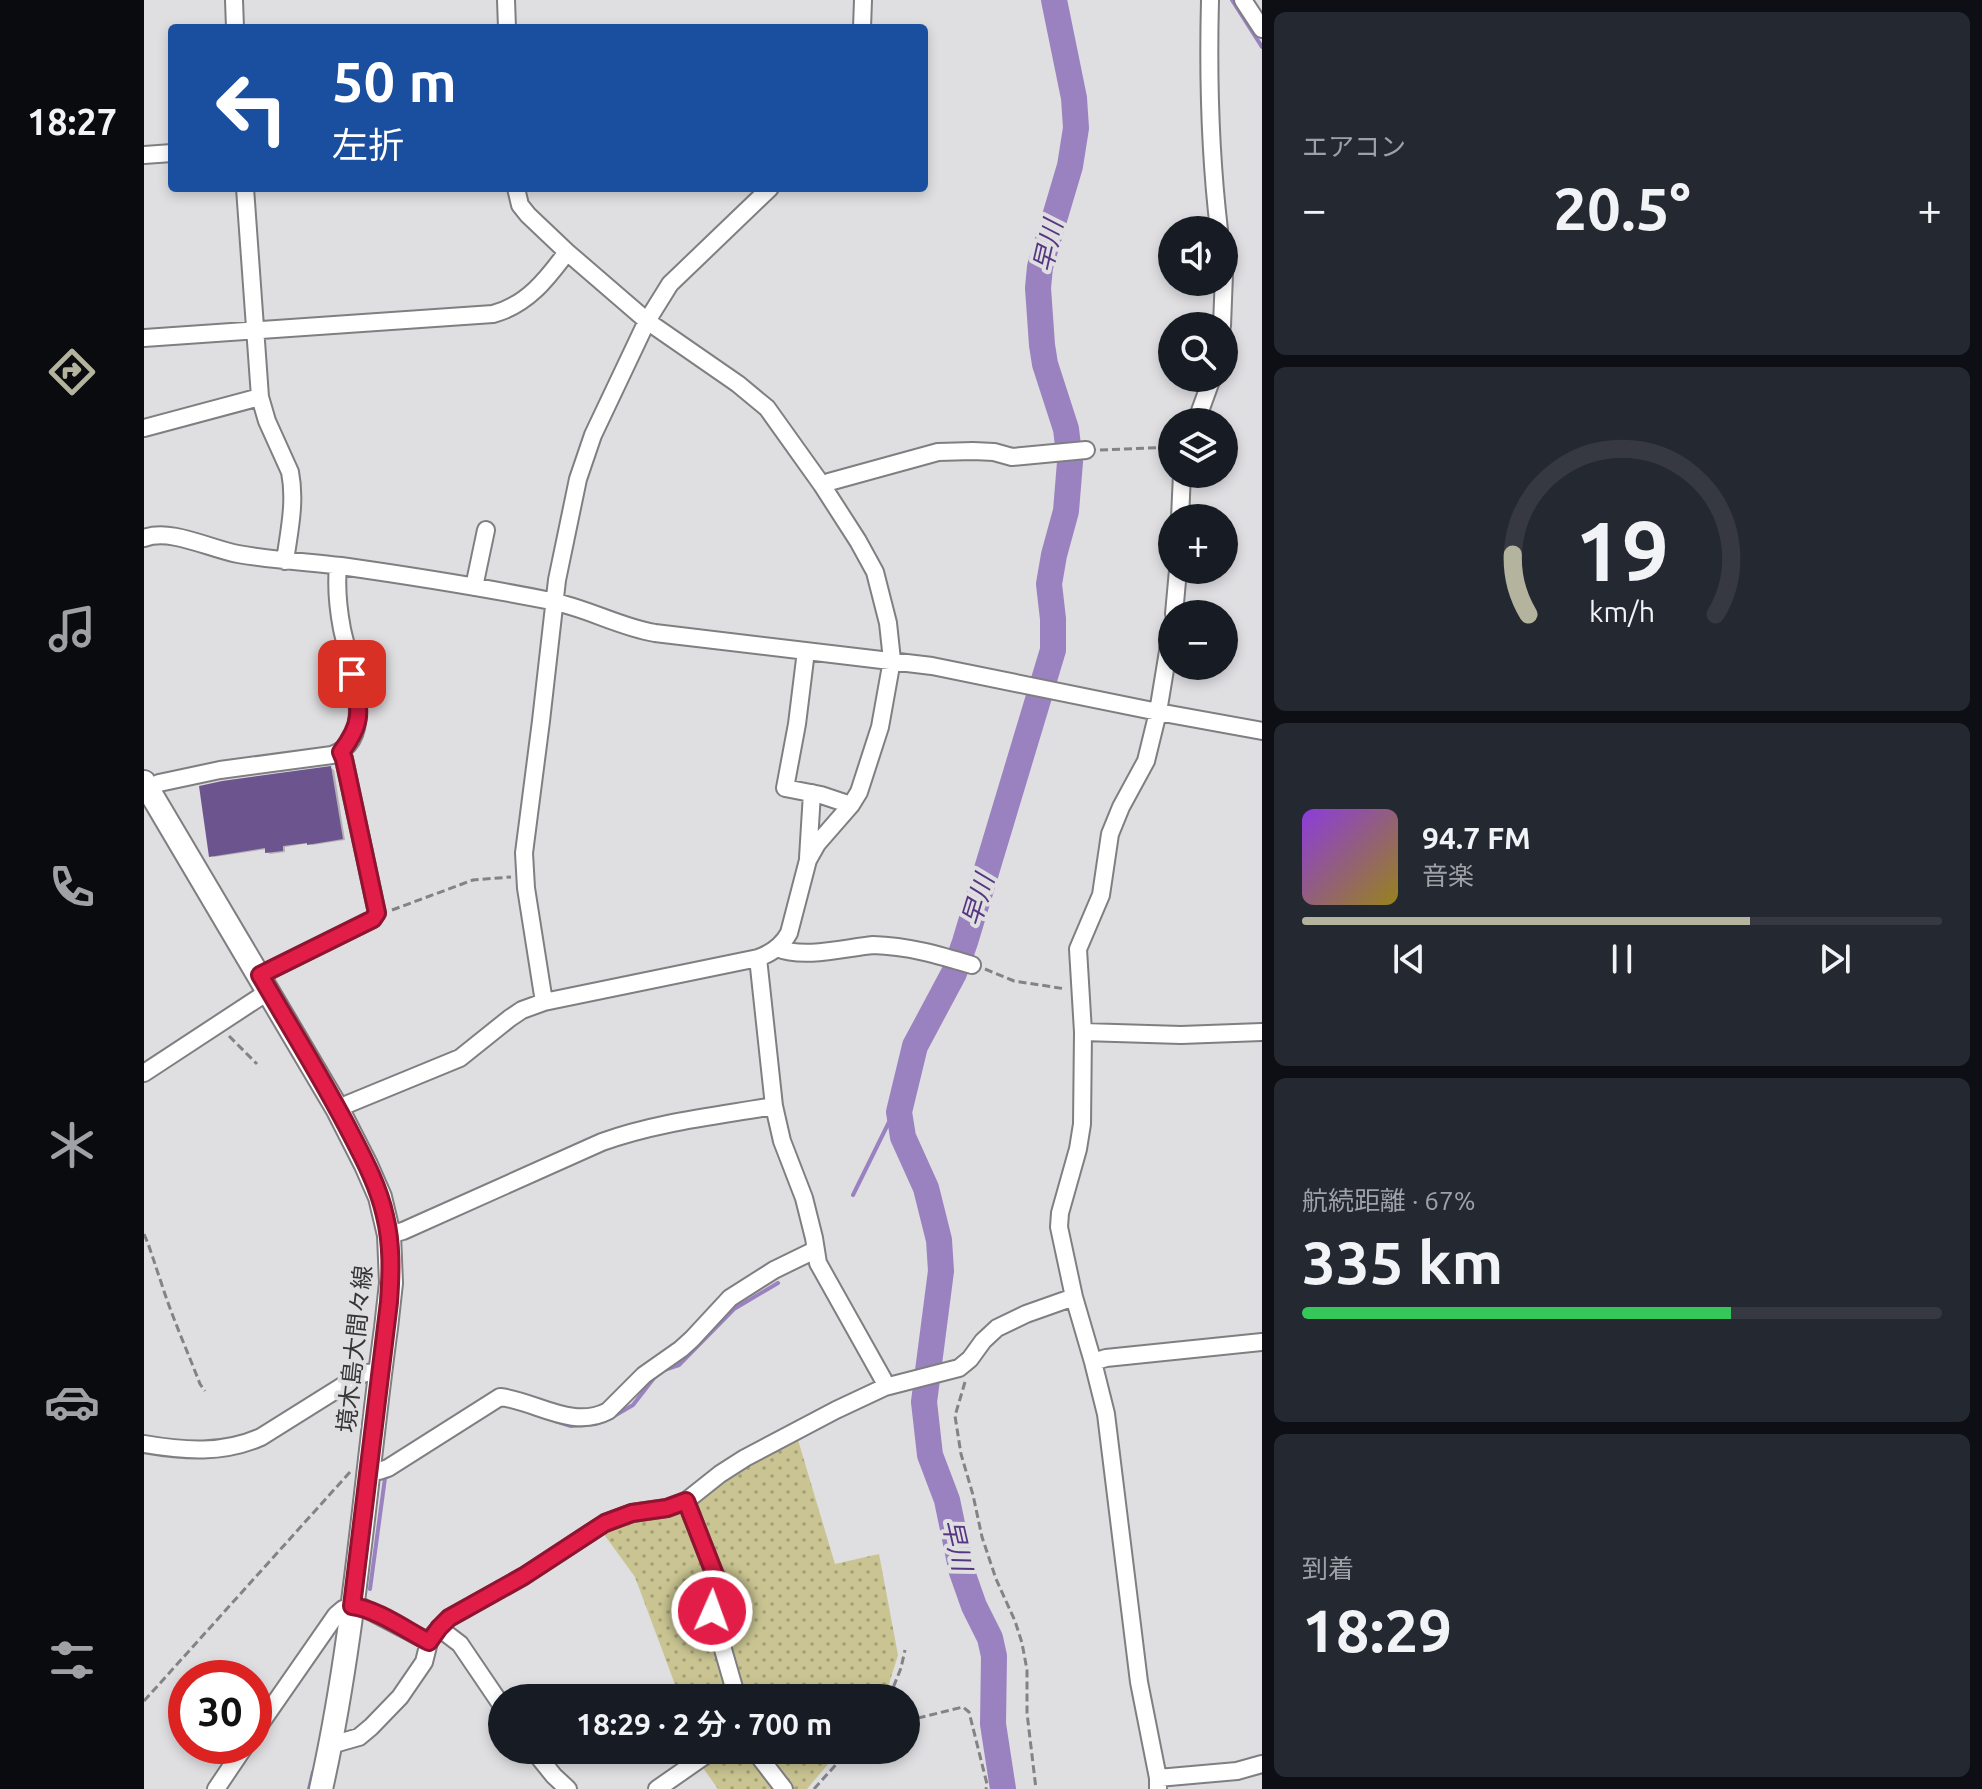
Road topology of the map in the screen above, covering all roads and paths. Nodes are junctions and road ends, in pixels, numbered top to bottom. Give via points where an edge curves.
1 (234, 0) edge
2 (506, 0) edge
3 (863, 0) edge
4 (1210, 0) edge
5 (1243, 0) edge
6 (235, 24) edge
7 (507, 24) edge
8 (862, 24) edge
9 (1262, 29) edge
10 (168, 153) edge
11 (144, 155) edge
12 (245, 192) edge
13 (517, 192) edge
14 (766, 192) edge
15 (1218, 216) edge
16 (567, 252) junction
17 (647, 321) junction
18 (255, 330) junction
19 (144, 338) edge
20 (260, 397) junction
21 (144, 428) edge
22 (1158, 447) edge
23 (1086, 450) joint
24 (822, 485) junction
25 (486, 530) dead end
26 (144, 538) edge
27 (285, 561) junction
28 (338, 566) junction
29 (474, 587) junction
30 (555, 601) junction
31 (806, 651) junction
32 (892, 660) junction
33 (1163, 680) edge
34 (1158, 712) junction
35 (1262, 731) edge
36 (341, 752) junction
37 (146, 785) edge
38 (812, 793) junction
39 (851, 805) junction
40 (808, 860) junction
41 (525, 875) junction
42 (377, 913) junction
43 (777, 948) junction
44 (758, 958) junction
45 (972, 965) joint
46 (264, 983) junction
47 (1082, 990) junction
48 (544, 1002) junction
49 (218, 1025) junction
50 (1083, 1032) junction
51 (1262, 1032) edge
52 (257, 1064) dead end
53 (144, 1073) edge
54 (774, 1106) junction
55 (338, 1110) junction
56 (144, 1234) edge
57 (389, 1235) junction
58 (815, 1250) junction
59 (1074, 1297) junction
60 (1262, 1342) edge
61 (1093, 1362) junction
62 (380, 1372) junction
63 (960, 1373) junction
64 (885, 1387) junction
65 (205, 1391) dead end
66 (144, 1444) edge
67 (369, 1466) junction
68 (686, 1501) junction
69 (352, 1606) junction
70 (434, 1635) junction
71 (905, 1650) dead end
72 (733, 1684) edge
73 (895, 1684) edge
74 (488, 1685) edge
75 (144, 1701) edge
76 (272, 1707) edge
77 (920, 1718) edge
78 (331, 1745) junction
79 (233, 1764) edge
80 (544, 1764) edge
81 (693, 1764) edge
82 (765, 1764) edge
83 (836, 1764) edge
84 (1262, 1764) edge
85 (1237, 1771) junction
86 (1158, 1784) edge
87 (216, 1789) edge
88 (321, 1789) edge
89 (568, 1789) edge
90 (657, 1789) edge
91 (784, 1789) edge
92 (814, 1789) edge
93 (986, 1789) edge
94 (1036, 1789) edge
95 (1238, 1789) edge

1 - 6 street
2 - 7 street
3 - 8 street
4 - 15 street
5 - 9 street
10 - 11 street
12 - 18 street
13 - 16 street via 528,215
14 - 17 street via 670,284
16 - 17 street
16 - 18 street via 542,285 517,305 493,314
17 - 24 street via 767,408
17 - 30 street via 578,479
18 - 19 street
18 - 20 street
20 - 21 street
20 - 27 street via 292,481
22 - 23 path
23 - 24 street via 1012,457 938,452
24 - 32 street via 875,572
25 - 29 street
26 - 27 street via 168,536
27 - 28 street
28 - 29 street
28 - 36 street via 338,600 358,713 353,736
29 - 30 street
30 - 31 street via 641,631
30 - 41 street
31 - 32 street
31 - 38 street via 785,788
32 - 34 street
32 - 39 street via 880,727
33 - 34 street
34 - 35 street
34 - 47 street via 1146,761 1110,834 1101,895 1078,949
36 - 37 street
36 - 42 street
37 - 46 main road, 境木島大間々線
38 - 39 street
38 - 40 street
39 - 40 street
40 - 43 street via 789,933
41 - 42 path via 473,880
41 - 48 street
42 - 46 street
43 - 44 street
43 - 45 street via 808,953 873,945 918,949
44 - 48 street
44 - 54 street
45 - 47 path via 1014,981
46 - 49 street
46 - 55 main road, 境木島大間々線
47 - 50 street
48 - 55 street via 510,1018 460,1058
49 - 52 path
49 - 53 street
50 - 51 street
50 - 59 street via 1082,1124 1059,1227
54 - 57 street via 622,1134
54 - 58 street
55 - 57 main road, 境木島大間々線 via 380,1197
56 - 65 path
57 - 62 main road, 境木島大間々線 via 390,1293
58 - 64 street
58 - 67 street via 730,1298 681,1349 602,1414 572,1417 500,1397 388,1468
59 - 61 street
59 - 63 street via 997,1328
60 - 61 street
61 - 86 street via 1106,1414 1139,1682
62 - 66 street via 360,1375 261,1437 233,1448
62 - 67 main road, 境木島大間々線
63 - 64 street
63 - 94 path via 955,1416 961,1454 982,1537 1022,1643
64 - 68 street via 745,1458
67 - 69 main road, 境木島大間々線
67 - 75 path via 355,1467
68 - 70 street via 605,1523 449,1618
68 - 72 street via 715,1575 712,1611
69 - 70 street
69 - 76 street via 336,1615
69 - 78 main road, 境木島大間々線
70 - 74 street via 460,1644
70 - 78 street via 424,1662 400,1697 359,1737
71 - 73 path
77 - 93 path via 963,1707 969,1712
78 - 88 main road, 境木島大間々線
79 - 87 street
80 - 89 street
81 - 90 street
82 - 91 street
83 - 92 path
84 - 85 street
85 - 86 street
85 - 95 street

